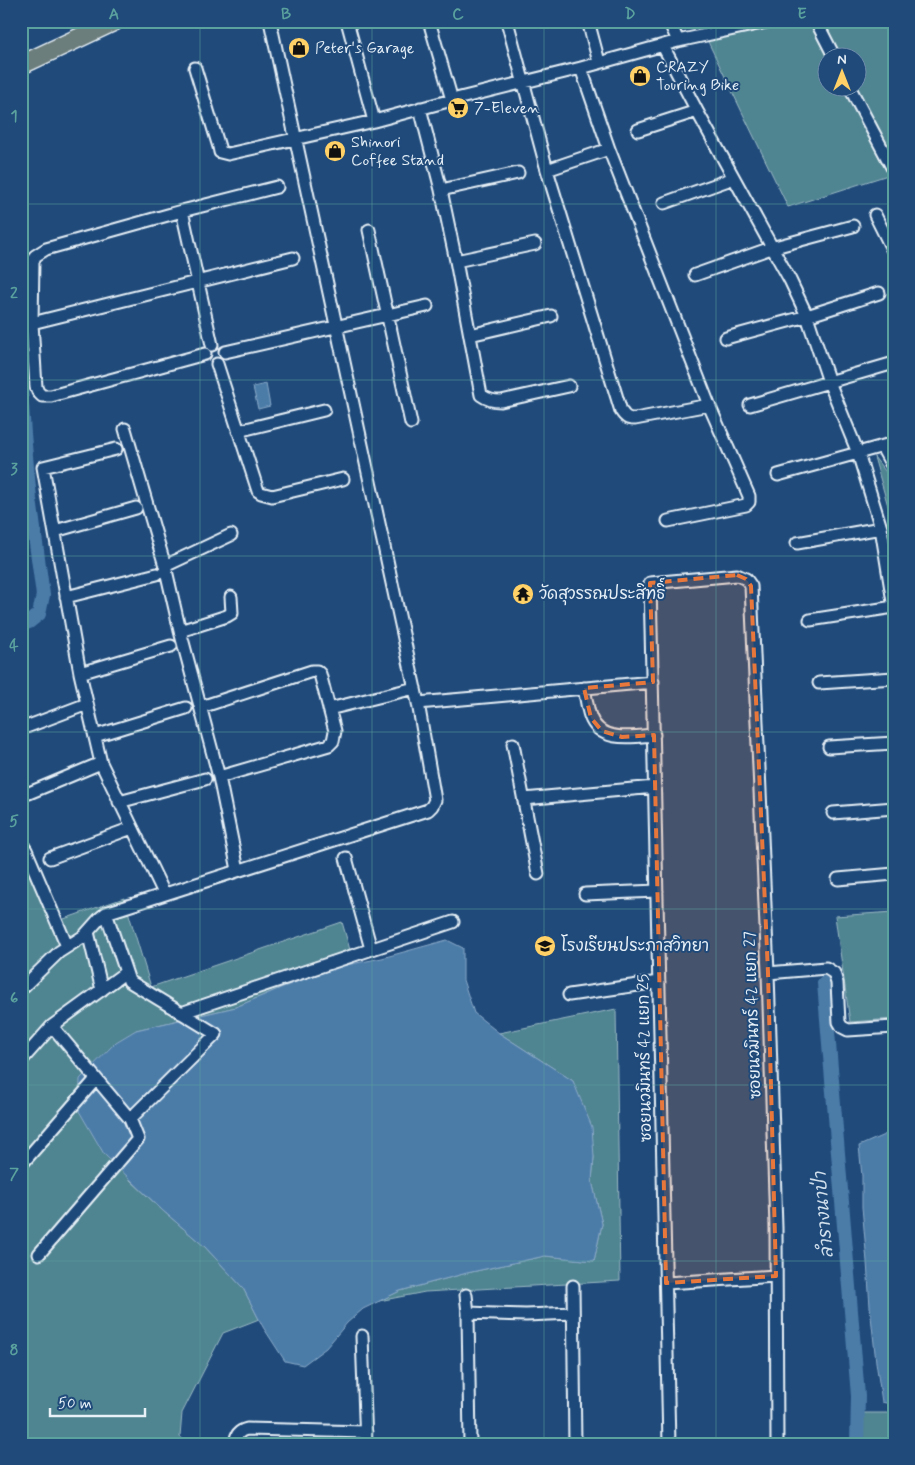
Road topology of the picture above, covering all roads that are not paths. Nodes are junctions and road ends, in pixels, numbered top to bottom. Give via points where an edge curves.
1 (115, 21) edge
2 (270, 21) edge
3 (347, 21) edge
4 (428, 21) edge
5 (507, 21) edge
6 (588, 21) edge
7 (669, 21) edge
8 (771, 21) edge
9 (816, 21) edge
10 (678, 41) junction
11 (663, 46) junction
12 (830, 48) edge
13 (600, 62) junction
14 (21, 65) edge
15 (195, 68) dead end
16 (581, 68) junction
17 (522, 83) junction
18 (855, 98) edge
19 (452, 100) junction
20 (420, 108) junction
21 (697, 111) junction
22 (374, 121) junction
23 (638, 130) dead end
24 (296, 138) junction
25 (609, 150) junction
26 (547, 170) junction
27 (894, 171) edge
28 (518, 173) dead end
29 (734, 178) junction
30 (277, 187) dead end
31 (441, 190) junction
32 (664, 203) dead end
33 (182, 211) junction
34 (875, 215) dead end
35 (853, 226) dead end
36 (369, 230) dead end
37 (535, 244) dead end
38 (771, 248) junction
39 (894, 253) edge
40 (293, 258) dead end
41 (456, 261) junction
42 (695, 275) dead end
43 (197, 281) junction
44 (879, 293) dead end
45 (427, 306) dead end
46 (387, 315) junction
47 (551, 316) dead end
48 (807, 316) junction
49 (32, 323) junction
50 (336, 327) junction
51 (470, 335) junction
52 (726, 338) dead end
53 (209, 349) junction
54 (225, 352) junction
55 (894, 363) edge
56 (217, 364) junction
57 (829, 382) junction
58 (569, 386) dead end
59 (709, 405) junction
60 (750, 405) dead end
61 (324, 410) dead end
62 (411, 423) dead end
63 (125, 429) dead end
64 (238, 431) junction
65 (894, 444) edge
66 (882, 447) junction
67 (116, 449) dead end
68 (858, 453) junction
69 (894, 469) edge
70 (778, 476) dead end
71 (343, 479) dead end
72 (136, 508) dead end
73 (668, 520) dead end
74 (880, 528) junction
75 (54, 531) junction
76 (230, 535) dead end
77 (797, 543) dead end
78 (161, 570) junction
79 (751, 586) joint
80 (66, 597) junction
81 (231, 597) dead end
82 (894, 607) edge
83 (810, 620) dead end
84 (180, 631) junction
85 (171, 646) dead end
86 (80, 673) junction
87 (894, 678) edge
88 (653, 682) junction
89 (819, 683) dead end
90 (415, 688) junction
91 (584, 688) junction
92 (418, 703) junction
93 (87, 704) junction
94 (201, 707) junction
95 (186, 708) dead end
96 (329, 709) junction
97 (21, 729) edge
98 (654, 735) junction
99 (95, 736) junction
100 (894, 743) edge
101 (513, 744) dead end
102 (829, 747) dead end
103 (101, 763) junction
104 (220, 777) junction
105 (205, 779) dead end
106 (655, 787) junction
107 (29, 793) dead end
108 (524, 799) junction
109 (120, 802) junction
110 (894, 808) edge
111 (833, 813) dead end
112 (132, 828) junction
113 (21, 847) edge
114 (50, 858) dead end
115 (346, 858) dead end
116 (238, 870) junction
117 (538, 874) dead end
118 (894, 874) edge
119 (838, 879) dead end
120 (657, 891) junction
121 (164, 894) junction
122 (585, 894) dead end
123 (106, 912) junction
124 (453, 922) dead end
125 (88, 932) junction
126 (67, 946) junction
127 (371, 949) junction
128 (126, 972) junction
129 (768, 973) junction
130 (659, 982) junction
131 (21, 989) edge
132 (102, 990) junction
133 (569, 995) dead end
134 (181, 1013) junction
135 (52, 1026) junction
136 (894, 1027) edge
137 (21, 1061) edge
138 (96, 1079) junction
139 (130, 1119) junction
140 (21, 1165) edge
141 (38, 1254) dead end
142 (776, 1276) junction
143 (666, 1283) junction
144 (573, 1286) dead end
145 (466, 1295) dead end
146 (468, 1313) junction
147 (574, 1313) junction
148 (362, 1336) dead end
149 (366, 1432) junction
150 (236, 1444) edge
151 (366, 1444) edge
152 (470, 1444) edge
153 (575, 1444) edge
154 (669, 1444) edge
155 (778, 1444) edge

1 - 14 main road
2 - 24 street
3 - 22 street
4 - 19 street
5 - 17 street
6 - 13 street
7 - 10 street
8 - 10 street
9 - 12 street
10 - 11 street
11 - 13 street
11 - 21 street
13 - 16 street
15 - 24 street via 220,152 235,153
16 - 17 street
16 - 25 street
17 - 19 street
17 - 26 street
18 - 27 street
19 - 20 street
20 - 22 street
20 - 31 street
21 - 23 street
21 - 29 street
22 - 24 street
24 - 50 street
25 - 26 street
25 - 59 street
26 - 59 street via 624,417 635,420
28 - 31 street
29 - 32 street
29 - 38 street
30 - 33 street
31 - 41 street
33 - 43 street
33 - 49 street via 39,252 33,262
34 - 39 street
35 - 38 street
36 - 46 street
37 - 41 street
38 - 42 street
38 - 48 street
40 - 43 street
41 - 51 street
43 - 49 street
43 - 53 street
44 - 48 street
45 - 46 street
46 - 50 street
46 - 62 street
47 - 51 street
48 - 52 street
48 - 57 street
49 - 53 street via 36,387 42,396 47,397
50 - 54 street
50 - 90 street
51 - 58 street via 482,395 486,399 501,401
53 - 54 street via 220,346
53 - 56 street via 209,362
54 - 56 street via 222,362
55 - 57 street
56 - 64 street
57 - 60 street
57 - 68 street
59 - 73 street via 749,502
61 - 64 street
63 - 78 street
64 - 71 street via 261,494 272,496
65 - 66 street
66 - 68 street
66 - 69 street
67 - 75 street via 43,467
68 - 70 street
68 - 74 street
72 - 75 street
74 - 77 street
74 - 82 street
75 - 80 street
76 - 78 street
78 - 80 street
78 - 84 street
79 - 88 street, ซอยนวมินทร์ 42 แยก 25 via 737,575 650,582
79 - 129 street, ซอยนวมินทร์ 42 แยก 27
80 - 86 street
81 - 84 street via 232,613
82 - 83 street
84 - 94 street
85 - 86 street
86 - 93 street
87 - 89 street
88 - 91 street
88 - 98 street, ซอยนวมินทร์ 42 แยก 25
90 - 92 street
90 - 96 street
91 - 92 street
91 - 98 street via 591,718 602,731 622,737
92 - 116 street via 435,800 428,810
93 - 97 street
93 - 99 street
94 - 96 street via 317,671
94 - 104 street
95 - 99 street
96 - 104 street via 335,731 329,745
98 - 106 street, ซอยนวมินทร์ 42 แยก 25
99 - 103 street
100 - 102 street
101 - 108 street
103 - 107 street
103 - 109 street
104 - 116 street
105 - 109 street
106 - 108 street
106 - 120 street, ซอยนวมินทร์ 42 แยก 25
108 - 117 street
109 - 112 street
110 - 111 street
112 - 114 street
112 - 121 street
113 - 126 street via 26,850
115 - 127 street
116 - 121 street
118 - 119 street
120 - 122 street
120 - 130 street, ซอยนวมินทร์ 42 แยก 25
121 - 123 street
123 - 125 street
123 - 128 street
124 - 127 street
125 - 126 street
125 - 132 street
126 - 131 street
127 - 134 street
128 - 132 street
128 - 134 street via 129,981
129 - 136 street via 826,968 834,973 837,983 842,1027 848,1030
129 - 142 street, ซอยนวมินทร์ 42 แยก 27
130 - 133 street
130 - 143 street, ซอยนวมินทร์ 42 แยก 25
132 - 135 street
134 - 139 street via 216,1034
135 - 137 street
135 - 138 street
138 - 139 street
138 - 140 street
139 - 141 street via 138,1139
142 - 143 street
142 - 155 street, ซอยนวมินทร์ 42 แยก 27
143 - 154 street, ซอยนวมินทร์ 42 แยก 25
144 - 147 street
145 - 146 street
146 - 147 street
146 - 152 street
147 - 153 street
148 - 149 street
149 - 150 street via 247,1429 238,1433
149 - 151 street

